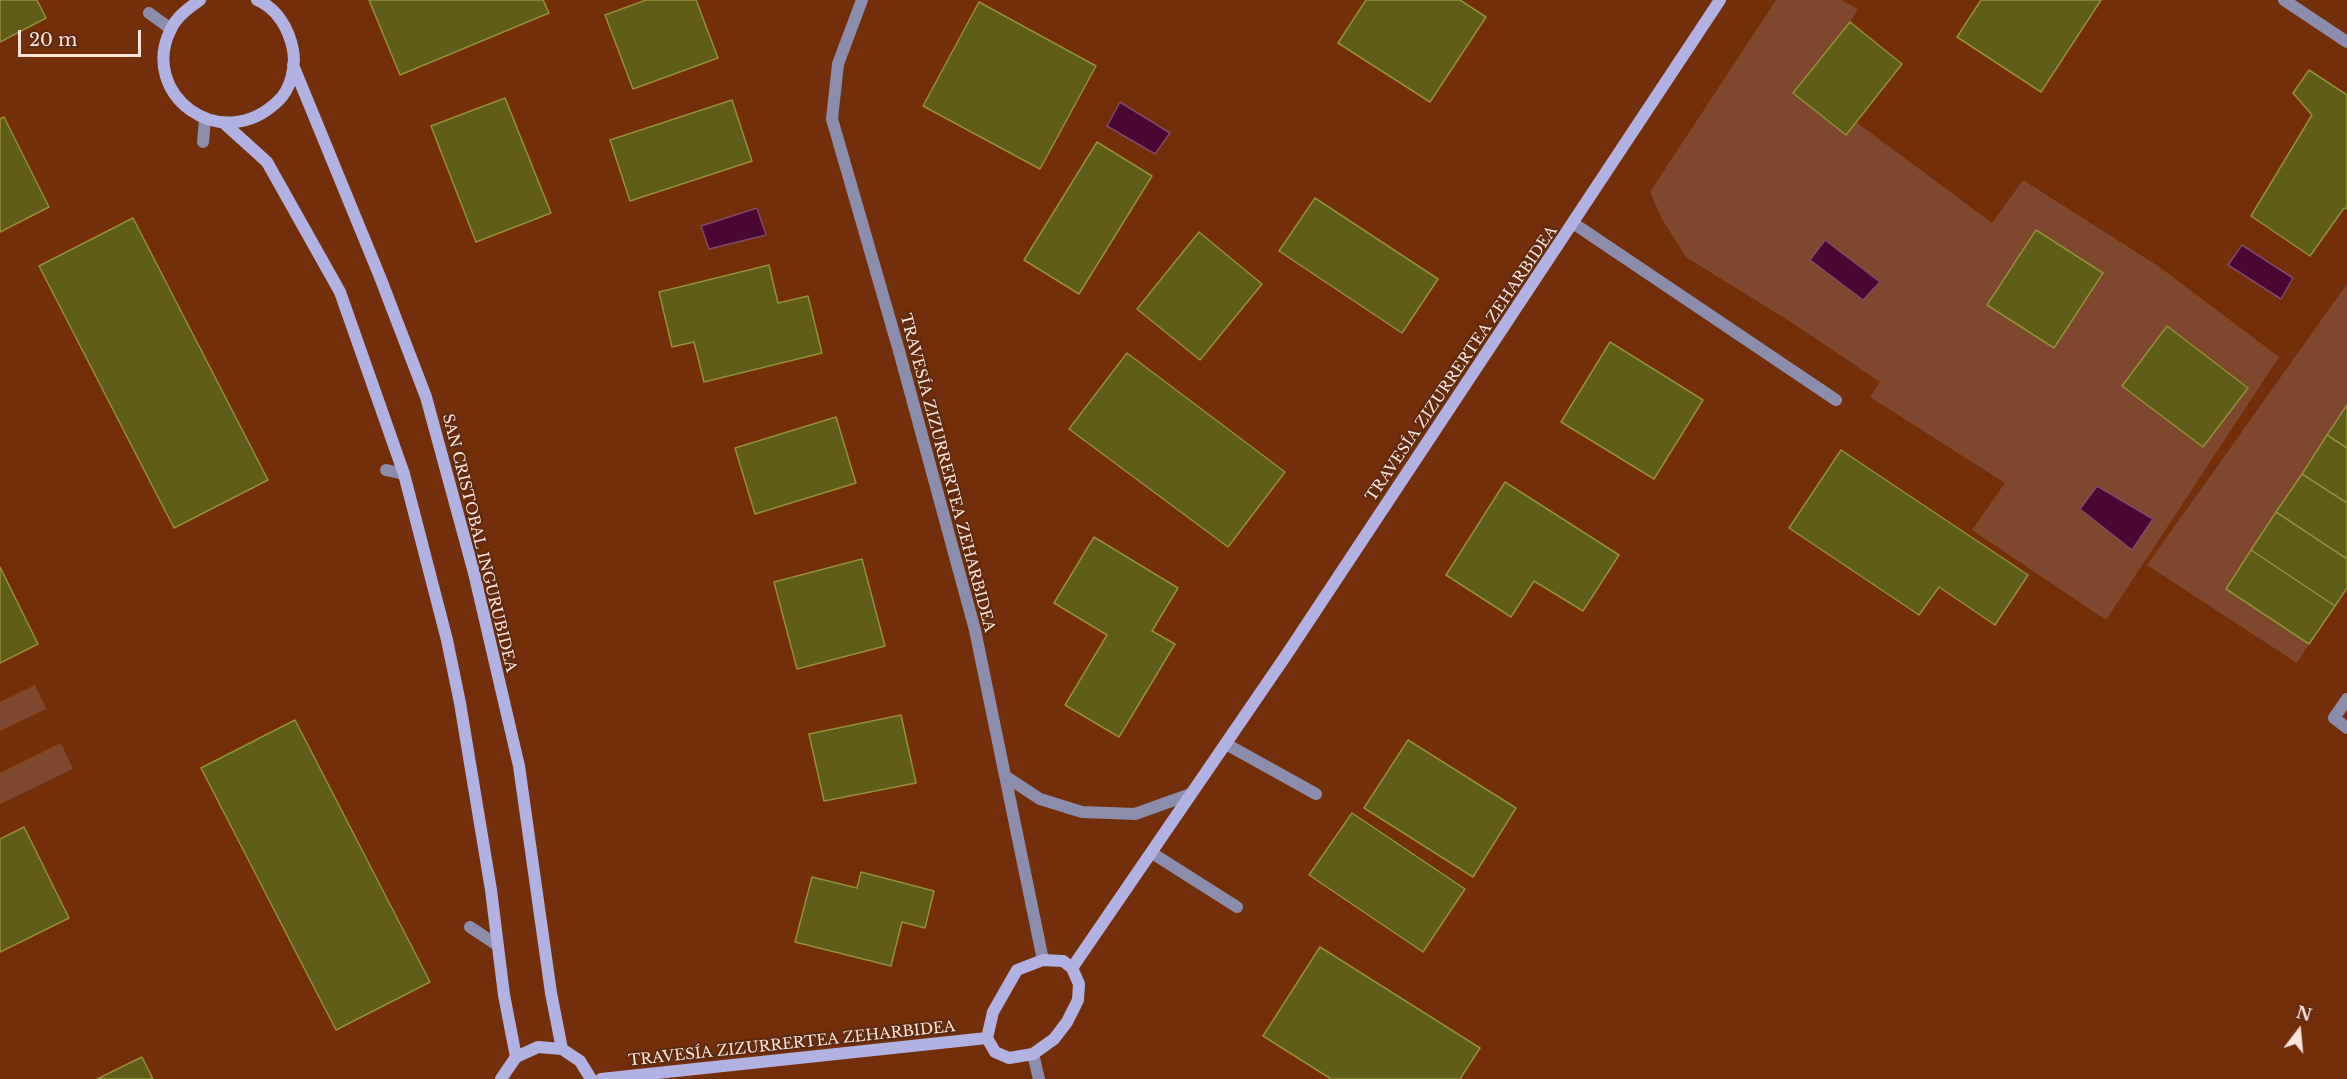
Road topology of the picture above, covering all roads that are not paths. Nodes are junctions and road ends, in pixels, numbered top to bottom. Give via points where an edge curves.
1 (200, 0) edge
2 (862, 0) edge
3 (1720, 0) edge
4 (2284, 0) edge
5 (261, 1) edge
6 (182, 6) edge
7 (149, 13) dead end
8 (171, 29) junction
9 (2347, 42) edge
10 (293, 65) junction
11 (205, 119) junction
12 (225, 124) junction
13 (203, 142) dead end
14 (1573, 223) junction
15 (1836, 400) dead end
16 (386, 470) dead end
17 (404, 474) junction
18 (2347, 699) edge
19 (2347, 728) edge
20 (1226, 744) junction
21 (1005, 776) junction
22 (1191, 794) junction
23 (1316, 794) dead end
24 (1152, 853) junction
25 (1237, 907) dead end
26 (470, 927) dead end
27 (497, 945) junction
28 (1043, 960) junction
29 (1072, 968) junction
30 (987, 1038) junction
31 (562, 1049) junction
32 (1033, 1054) junction
33 (516, 1057) junction
34 (500, 1078) edge
35 (591, 1079) edge
36 (601, 1079) edge
37 (1039, 1079) edge

1 - 6 street
2 - 21 street, TRAVESÍA ZIZURRERTEA ZEHARBIDEA via 838,64 832,119 975,630
3 - 14 street, TRAVESÍA ZIZURRERTEA ZEHARBIDEA
4 - 9 street
5 - 10 street via 291,35
6 - 8 street
7 - 8 street
8 - 11 street via 164,49 165,71 172,91 186,108
10 - 12 street via 292,78 282,97 267,112 247,121
10 - 31 street, SAN CRISTOBAL INGURUBIDEA via 426,397 519,766
11 - 12 street
11 - 13 street
12 - 17 street via 267,162 340,292
14 - 15 street
14 - 20 street, TRAVESÍA ZIZURRERTEA ZEHARBIDEA
16 - 17 street
17 - 27 street via 460,703
18 - 19 street via 2334,718
20 - 22 street, TRAVESÍA ZIZURRERTEA ZEHARBIDEA
20 - 23 street
21 - 22 street via 1040,799 1082,812 1135,814
21 - 28 street, TRAVESÍA ZIZURRERTEA ZEHARBIDEA
22 - 24 street, TRAVESÍA ZIZURRERTEA ZEHARBIDEA
24 - 25 street
24 - 29 street, TRAVESÍA ZIZURRERTEA ZEHARBIDEA
26 - 27 street
27 - 33 street
28 - 29 street via 1063,961
28 - 30 street via 1017,970 993,1012
29 - 32 street via 1079,984 1078,1000 1054,1039
30 - 32 street via 995,1052 1009,1058
30 - 36 street, TRAVESÍA ZIZURRERTEA ZEHARBIDEA
31 - 33 street via 538,1047
31 - 35 street via 580,1061
32 - 37 street
33 - 34 street

